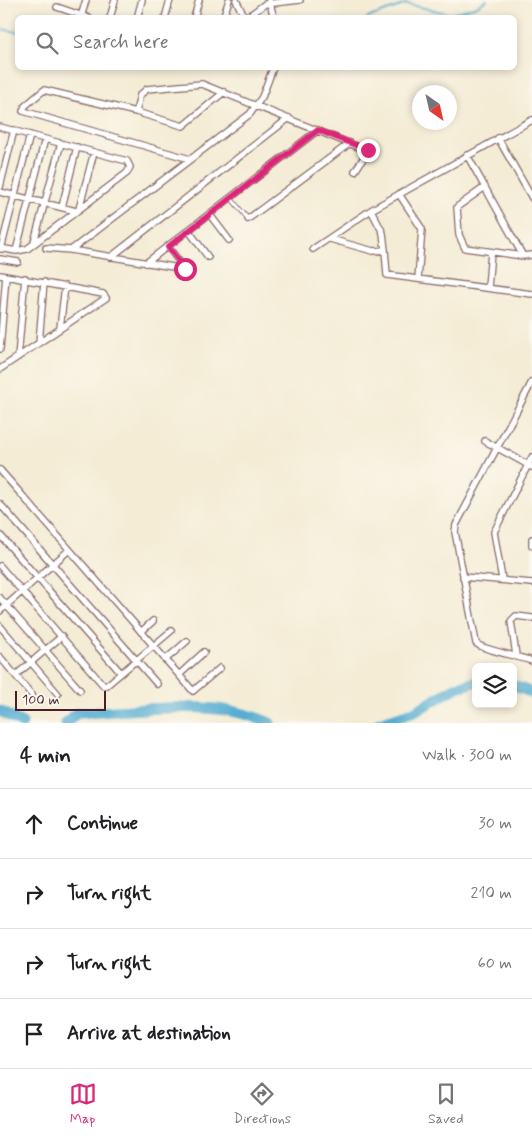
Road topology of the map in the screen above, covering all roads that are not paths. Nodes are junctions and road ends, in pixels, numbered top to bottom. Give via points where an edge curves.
1 (86, 0) edge
2 (115, 0) edge
3 (142, 0) edge
4 (170, 0) edge
5 (199, 0) edge
6 (229, 0) edge
7 (236, 0) edge
8 (300, 0) edge
9 (270, 2) edge
10 (57, 7) dead end
11 (78, 15) edge
12 (81, 15) edge
13 (111, 15) edge
14 (137, 15) edge
15 (165, 15) edge
16 (195, 15) edge
17 (224, 15) edge
18 (244, 15) edge
19 (250, 15) edge
20 (273, 15) edge
21 (272, 70) edge
22 (224, 92) junction
23 (257, 105) junction
24 (136, 112) junction
25 (289, 118) junction
26 (532, 121) edge
27 (0, 127) edge
28 (14, 130) junction
29 (318, 130) junction
30 (30, 134) junction
31 (498, 138) junction
32 (45, 139) junction
33 (61, 143) junction
34 (350, 143) junction
35 (77, 147) junction
36 (94, 152) junction
37 (467, 155) junction
38 (190, 159) junction
39 (355, 171) dead end
40 (0, 187) edge
41 (485, 187) junction
42 (0, 192) edge
43 (399, 194) junction
44 (14, 195) junction
45 (232, 198) junction
46 (532, 198) edge
47 (30, 199) junction
48 (46, 203) junction
49 (62, 207) junction
50 (78, 210) junction
51 (371, 210) junction
52 (210, 214) junction
53 (248, 220) joint
54 (189, 231) junction
55 (330, 239) junction
56 (230, 240) dead end
57 (34, 243) junction
58 (168, 247) junction
59 (0, 248) edge
60 (46, 248) dead end
61 (71, 250) junction
62 (313, 250) dead end
63 (385, 250) junction
64 (16, 251) junction
65 (490, 252) junction
66 (532, 255) edge
67 (208, 256) dead end
68 (523, 256) junction
69 (111, 257) junction
70 (0, 259) edge
71 (18, 262) dead end
72 (146, 263) junction
73 (3, 275) edge
74 (25, 278) junction
75 (418, 279) junction
76 (44, 282) junction
77 (65, 286) junction
78 (488, 287) junction
79 (532, 294) edge
80 (60, 328) junction
81 (38, 343) junction
82 (0, 349) edge
83 (18, 357) junction
84 (0, 369) edge
85 (532, 382) edge
86 (485, 441) dead end
87 (496, 447) junction
88 (532, 457) edge
89 (530, 466) edge
90 (0, 470) edge
91 (0, 504) edge
92 (0, 535) edge
93 (532, 539) edge
94 (532, 546) edge
95 (70, 550) junction
96 (53, 564) junction
97 (0, 566) edge
98 (463, 577) junction
99 (38, 578) junction
100 (502, 579) junction
101 (532, 583) edge
102 (22, 591) junction
103 (0, 598) edge
104 (6, 605) junction
105 (0, 611) edge
106 (532, 618) edge
107 (153, 621) dead end
108 (0, 626) edge
109 (170, 631) dead end
110 (141, 632) junction
111 (62, 636) junction
112 (187, 641) dead end
113 (153, 646) junction
114 (46, 650) junction
115 (204, 652) dead end
116 (516, 655) junction
117 (137, 660) junction
118 (165, 660) junction
119 (1, 661) edge
120 (532, 661) edge
121 (31, 662) junction
122 (220, 668) dead end
123 (121, 673) junction
124 (16, 675) junction
125 (179, 675) junction
126 (156, 684) dead end
127 (80, 690) dead end
128 (58, 694) dead end
129 (32, 695) dead end

1 - 12 street
2 - 13 street
3 - 14 street
4 - 15 street
5 - 16 street
6 - 17 street
7 - 18 street
8 - 9 street
9 - 19 street
9 - 20 street
10 - 11 street
21 - 23 street
22 - 23 street
22 - 24 street via 183,126
22 - 24 street via 202,84 147,89 140,95
23 - 25 street
23 - 38 street via 250,114
24 - 38 street via 44,90 23,111
25 - 29 street
25 - 69 street
26 - 31 street
27 - 28 street
28 - 30 street
28 - 40 street
29 - 34 street
29 - 45 street
30 - 32 street
30 - 44 street
31 - 37 street
31 - 46 street
32 - 33 street
32 - 47 street
33 - 35 street
33 - 48 street
34 - 39 street via 368,150
34 - 53 street
35 - 36 street
35 - 49 street
36 - 50 street
36 - 50 street via 127,161 130,167 127,173
37 - 41 street
37 - 43 street
38 - 61 street
41 - 65 street via 457,207 458,231 465,248
41 - 68 street
42 - 44 street
43 - 51 street
43 - 75 street via 422,229
44 - 47 street
44 - 59 street
45 - 52 street
45 - 53 lane
47 - 48 street
47 - 64 street
48 - 49 street
48 - 57 street
49 - 50 street
50 - 57 street
51 - 55 street
51 - 63 street via 383,232
52 - 54 street
52 - 56 street
54 - 58 street
54 - 67 street
55 - 62 street
55 - 63 street via 374,251
57 - 64 street
58 - 72 street
58 - 72 street via 185,269
59 - 64 street
60 - 61 street
61 - 69 street
63 - 75 street via 387,275
65 - 68 street
65 - 78 street
66 - 68 street
69 - 72 street
70 - 71 street
73 - 74 street
73 - 82 street
74 - 76 street
74 - 83 street
75 - 78 street
76 - 77 street
76 - 81 street
77 - 80 street
77 - 80 street via 103,294 106,298
78 - 79 street
80 - 81 street
81 - 83 street
83 - 84 street
85 - 87 street
86 - 87 street
87 - 89 street
87 - 98 street via 455,528
88 - 89 street
89 - 100 street via 494,532
90 - 95 street
91 - 96 street
92 - 99 street
93 - 94 street
95 - 96 street
95 - 110 street
96 - 99 street
96 - 117 street
97 - 102 street
98 - 100 street
98 - 116 street via 478,646
99 - 102 street
99 - 123 street
100 - 101 street
102 - 104 street
102 - 111 street
103 - 104 street
104 - 105 street
104 - 114 street
106 - 116 street via 516,616 510,621
107 - 110 street
108 - 121 street
109 - 113 street
110 - 113 street
111 - 114 street
111 - 123 street via 104,686
112 - 118 street
113 - 117 street
113 - 118 street
114 - 121 street
114 - 127 street
115 - 125 street
116 - 120 street
117 - 123 street
117 - 126 street
118 - 125 street
119 - 124 street
121 - 124 street
121 - 128 street
122 - 125 street via 193,691
124 - 129 street

